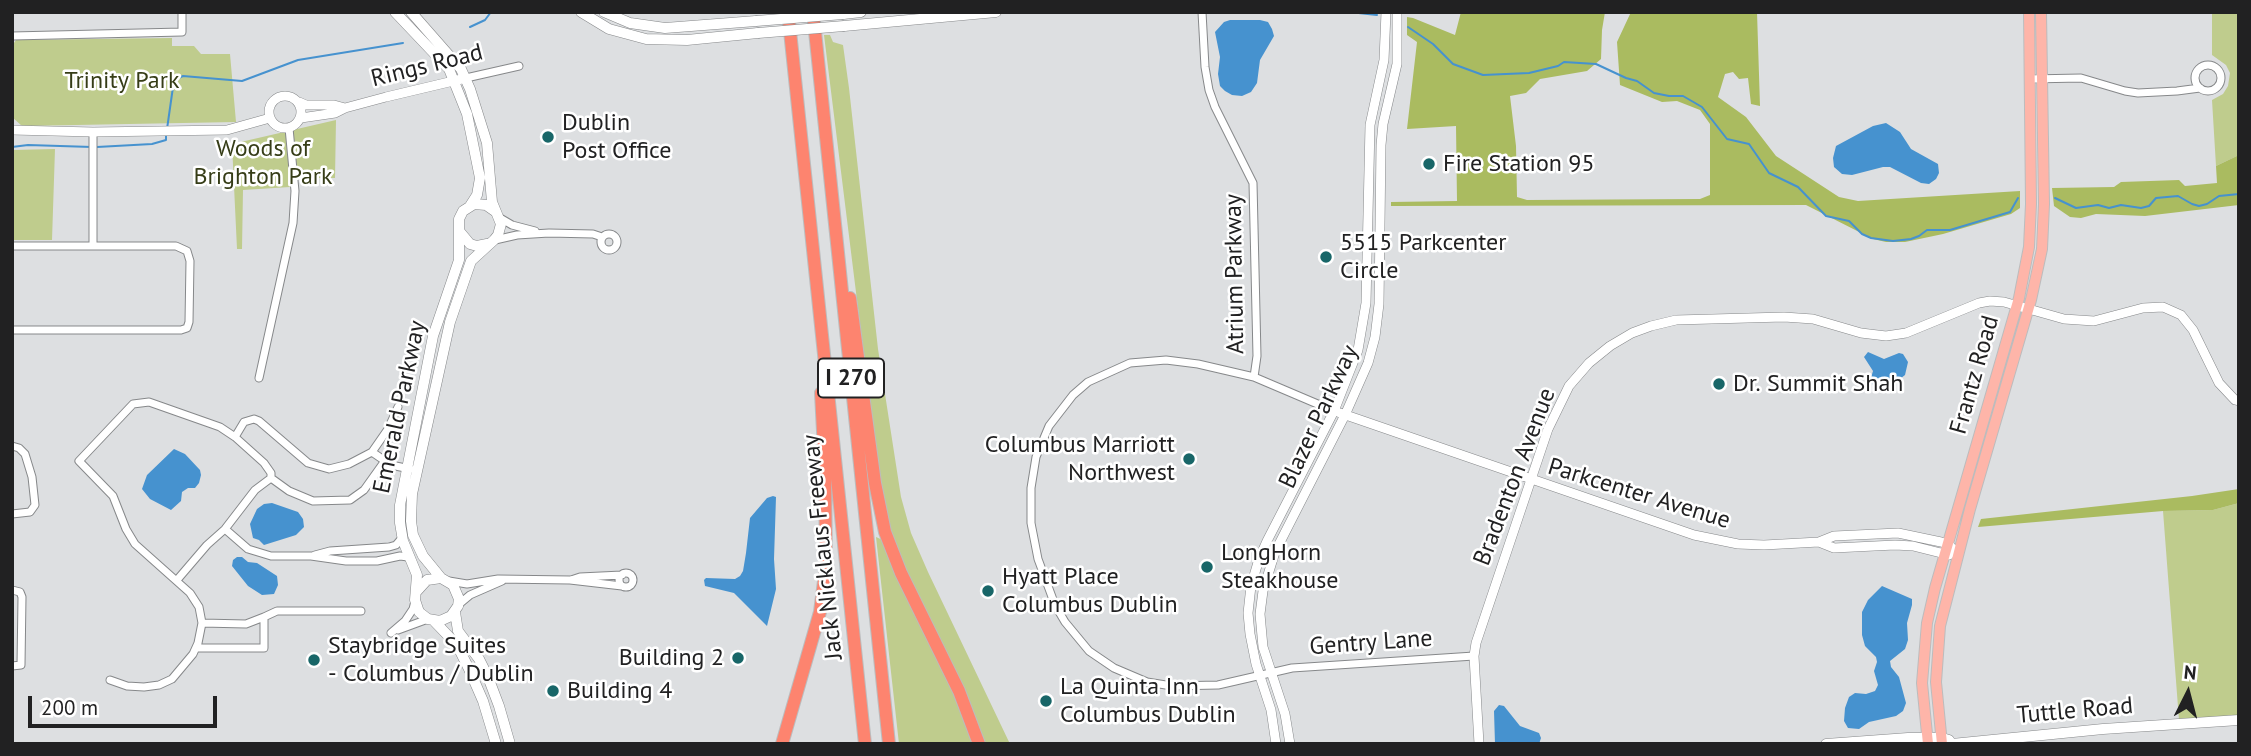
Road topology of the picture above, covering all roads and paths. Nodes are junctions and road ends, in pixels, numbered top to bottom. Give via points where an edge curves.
1 (182, 12) edge
2 (395, 12) edge
3 (411, 12) edge
4 (581, 12) edge
5 (604, 12) edge
6 (788, 12) edge
7 (813, 12) edge
8 (861, 12) edge
9 (996, 12) edge
10 (1202, 12) edge
11 (1386, 12) edge
12 (1397, 12) edge
13 (2029, 12) edge
14 (2041, 12) edge
15 (843, 14) edge
16 (12, 36) edge
17 (519, 66) dead end
18 (466, 78) junction
19 (2042, 78) junction
20 (2030, 79) junction
21 (454, 80) junction
22 (2200, 88) dead end
23 (299, 102) junction
24 (345, 108) junction
25 (270, 118) junction
26 (301, 118) junction
27 (289, 128) junction
28 (12, 131) edge
29 (93, 137) junction
30 (470, 206) junction
31 (498, 215) junction
32 (835, 222) junction
33 (459, 232) junction
34 (549, 233) junction
35 (602, 237) dead end
36 (492, 242) junction
37 (12, 246) edge
38 (93, 246) junction
39 (2017, 305) junction
40 (2029, 308) junction
41 (12, 330) edge
42 (825, 369) junction
43 (1254, 377) junction
44 (259, 378) dead end
45 (2239, 401) edge
46 (398, 407) dead end
47 (1334, 411) junction
48 (1345, 415) junction
49 (235, 437) junction
50 (12, 446) edge
51 (372, 453) junction
52 (384, 462) junction
53 (411, 469) junction
54 (271, 478) junction
55 (1531, 480) junction
56 (12, 514) edge
57 (225, 528) junction
58 (402, 538) junction
59 (1947, 550) junction
60 (1958, 554) junction
61 (311, 556) junction
62 (408, 557) junction
63 (622, 575) junction
64 (505, 579) junction
65 (177, 580) junction
66 (444, 580) junction
67 (570, 580) junction
68 (622, 586) junction
69 (12, 590) edge
70 (416, 596) junction
71 (456, 609) junction
72 (361, 611) dead end
73 (264, 617) junction
74 (431, 620) junction
75 (202, 623) junction
76 (196, 648) junction
77 (1474, 656) junction
78 (12, 666) edge
79 (1271, 673) junction
80 (1260, 676) junction
81 (110, 680) dead end
82 (2239, 720) edge
83 (1941, 741) edge
84 (496, 744) edge
85 (510, 744) edge
86 (782, 744) edge
87 (865, 744) edge
88 (889, 744) edge
89 (979, 744) edge
90 (1276, 744) edge
91 (1290, 744) edge
92 (1479, 744) edge
93 (1826, 744) edge

1 - 16 street via 182,33
2 - 21 main road
3 - 18 main road
4 - 9 main road, bridge via 609,29 646,39 687,40
5 - 15 main road, bridge via 647,27 674,28
6 - 42 highway, Jack Nicklaus Freeway / I 270
7 - 32 highway, Jack Nicklaus Freeway / I 270
8 - 15 main road
10 - 43 street, Atrium Parkway via 1209,90 1253,183
11 - 47 street, Blazer Parkway via 1380,89 1370,125 1366,303 1358,350
12 - 48 street, Blazer Parkway via 1397,64 1381,145 1375,337
13 - 20 main road, Frantz Road
14 - 19 main road, Frantz Road
17 - 18 street, Rings Road
18 - 21 street, Rings Road
18 - 31 main road via 485,135 492,202
19 - 20 street
19 - 22 street via 2081,78 2138,93
19 - 40 main road, Frantz Road via 2042,249
20 - 39 main road, Frantz Road via 2031,229
21 - 24 street, Rings Road
21 - 30 main road via 472,130 480,178
23 - 24 street, Rings Road
23 - 25 street via 285,95 275,99 269,107
23 - 26 street
24 - 26 street, Rings Road
25 - 27 street via 275,125
25 - 29 street via 232,129
26 - 27 street
27 - 44 street via 293,223
28 - 29 street
29 - 38 street
30 - 31 main road via 486,205
30 - 33 main road via 459,219
31 - 34 street via 524,229
31 - 36 main road via 500,230
32 - 88 highway, Jack Nicklaus Freeway / I 270
32 - 89 highway via 885,532
33 - 36 main road via 473,245
33 - 53 main road, Emerald Parkway via 459,260 433,336
34 - 35 street
34 - 36 street
36 - 53 main road, Emerald Parkway via 471,261
37 - 38 street
38 - 41 street via 176,246 187,251 187,328
39 - 40 street, Bradenton Avenue
39 - 55 street, Bradenton Avenue via 1983,302 1906,333 1886,336 1801,317 1693,318 1651,326 1610,346 1569,386
39 - 59 main road, Frantz Road
40 - 45 street, Bradenton Avenue via 2064,319 2094,320 2163,307 2181,315 2219,383
40 - 60 main road, Frantz Road
42 - 86 highway via 820,398 826,521 823,594
42 - 87 highway, Jack Nicklaus Freeway / I 270
43 - 47 street, Gentry Lane
43 - 80 street, Gentry Lane via 1166,359 1130,363 1088,382 1059,411 1045,434 1033,472 1030,513 1038,559 1055,605 1089,651 1130,676 1172,686 1218,685
46 - 51 street
47 - 48 street, Parkcenter Avenue
47 - 80 street, Blazer Parkway via 1255,570 1248,620
48 - 55 street, Parkcenter Avenue
48 - 79 street, Blazer Parkway via 1267,573 1260,614
49 - 51 street via 244,422 259,421 303,460 329,469
49 - 54 street via 264,463
49 - 65 street via 165,407 133,404 79,461 113,496 135,544
50 - 56 street via 25,454 35,505 30,513
51 - 52 street
52 - 53 street
52 - 54 street via 364,490 350,500 313,501
53 - 58 main road, Emerald Parkway via 400,505
53 - 66 main road, Emerald Parkway via 413,535 423,556
54 - 57 street via 255,490
55 - 59 street, Parkcenter Avenue via 1663,526 1738,544 1819,542 1834,548 1895,545
55 - 77 street, Bradenton Avenue
57 - 61 street via 260,554
57 - 65 street
58 - 61 street via 389,548
58 - 62 main road, Emerald Parkway
59 - 60 street, Parkcenter Avenue
59 - 83 main road, Frantz Road via 1927,623 1923,659
60 - 83 main road, Frantz Road via 1936,654
61 - 62 street via 346,561
62 - 70 main road, Emerald Parkway via 417,575
63 - 67 street
63 - 68 street
63 - 68 street via 629,574 633,580
64 - 66 street
64 - 67 street
64 - 71 street via 470,595
65 - 75 street via 195,600
66 - 70 main road via 427,580
66 - 71 main road via 457,592
67 - 68 street
69 - 78 street via 22,597 21,664
70 - 74 main road via 419,612
70 - 74 street via 405,621 391,633
71 - 74 main road via 446,619
71 - 85 main road via 458,631 488,677
72 - 73 street via 293,610
73 - 75 street via 246,624
73 - 76 street via 264,648
74 - 84 main road via 457,646 469,668
75 - 76 street
76 - 81 street via 172,679 159,685 127,686
77 - 79 street, Gentry Lane
77 - 92 street, Bradenton Avenue
79 - 80 street, Gentry Lane
79 - 91 street, Blazer Parkway
80 - 90 street, Blazer Parkway
82 - 83 main road, Tuttle Road
83 - 93 main road, Tuttle Road

